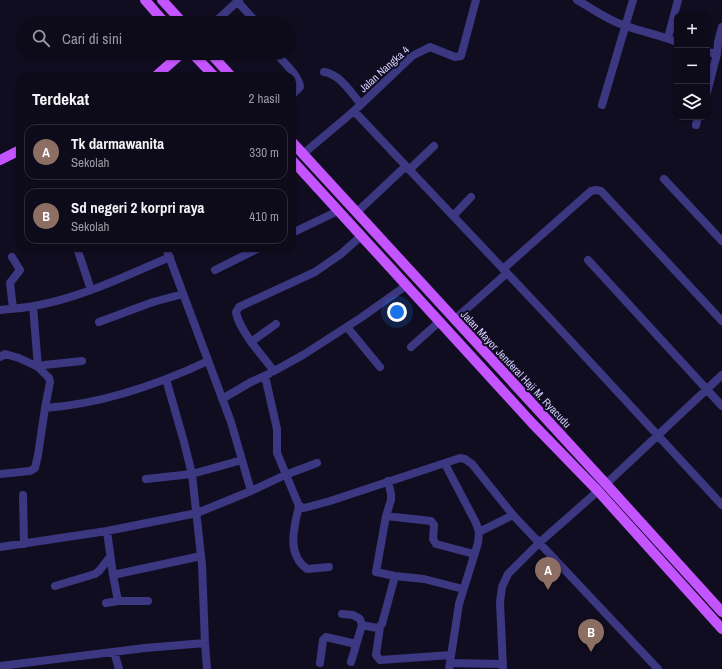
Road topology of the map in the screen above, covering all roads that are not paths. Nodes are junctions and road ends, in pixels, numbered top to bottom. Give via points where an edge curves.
1 (145, 0) edge
2 (162, 0) edge
3 (238, 0) edge
4 (476, 0) edge
5 (577, 0) edge
6 (633, 0) edge
7 (678, 0) edge
8 (159, 16) edge
9 (177, 16) edge
10 (221, 16) edge
11 (251, 16) edge
12 (626, 26) junction
13 (722, 27) edge
14 (668, 38) junction
15 (674, 41) edge
16 (719, 50) edge
17 (174, 60) edge
18 (199, 60) edge
19 (216, 60) edge
20 (282, 60) edge
21 (161, 72) edge
22 (210, 72) edge
23 (227, 72) edge
24 (292, 72) edge
25 (324, 72) dead end
26 (296, 77) edge
27 (709, 84) edge
28 (296, 91) edge
29 (361, 104) junction
30 (602, 105) dead end
31 (354, 111) junction
32 (296, 146) edge
33 (434, 146) dead end
34 (16, 152) edge
35 (303, 154) junction
36 (0, 160) edge
37 (296, 165) edge
38 (407, 168) junction
39 (664, 179) dead end
40 (471, 197) dead end
41 (338, 211) junction
42 (357, 212) junction
43 (454, 215) junction
44 (374, 230) junction
45 (296, 231) edge
46 (362, 236) junction
47 (722, 241) edge
48 (388, 246) junction
49 (375, 250) junction
50 (78, 252) edge
51 (167, 252) edge
52 (169, 252) edge
53 (251, 252) edge
54 (12, 257) dead end
55 (588, 260) dead end
56 (215, 270) dead end
57 (393, 270) junction
58 (505, 271) junction
59 (407, 285) junction
60 (91, 290) junction
61 (183, 294) junction
62 (34, 306) junction
63 (13, 308) junction
64 (0, 310) edge
65 (454, 320) junction
66 (722, 321) edge
67 (99, 322) dead end
68 (439, 322) junction
69 (276, 324) dead end
70 (347, 327) junction
71 (251, 342) junction
72 (411, 346) dead end
73 (0, 357) edge
74 (82, 361) dead end
75 (208, 361) junction
76 (38, 367) junction
77 (380, 367) dead end
78 (274, 371) junction
79 (722, 375) edge
80 (265, 376) junction
81 (166, 379) junction
82 (707, 390) junction
83 (222, 399) junction
84 (722, 406) edge
85 (45, 408) junction
86 (657, 436) junction
87 (242, 460) junction
88 (317, 463) dead end
89 (445, 464) junction
90 (0, 474) edge
91 (192, 474) junction
92 (285, 475) junction
93 (146, 479) dead end
94 (388, 482) junction
95 (606, 484) junction
96 (251, 491) junction
97 (598, 491) junction
98 (23, 495) dead end
99 (722, 505) edge
100 (299, 506) junction
101 (197, 512) junction
102 (513, 515) junction
103 (386, 516) junction
104 (107, 531) junction
105 (479, 532) junction
106 (539, 543) junction
107 (24, 544) junction
108 (0, 547) edge
109 (474, 554) junction
110 (201, 556) junction
111 (110, 557) junction
112 (677, 561) junction
113 (329, 567) dead end
114 (668, 569) junction
115 (113, 576) junction
116 (395, 576) junction
117 (690, 577) junction
118 (55, 586) dead end
119 (682, 586) junction
120 (463, 589) junction
121 (118, 601) junction
122 (148, 601) dead end
123 (106, 603) dead end
124 (722, 612) edge
125 (342, 614) dead end
126 (362, 625) junction
127 (380, 627) junction
128 (722, 629) edge
129 (205, 643) junction
130 (356, 644) junction
131 (114, 652) junction
132 (351, 662) dead end
133 (450, 662) edge
134 (320, 663) dead end
135 (0, 666) edge
136 (503, 666) edge
137 (118, 669) edge
138 (207, 669) edge
139 (658, 669) edge

1 - 8 main road
2 - 9 main road
3 - 10 street
3 - 11 street
4 - 29 street, Jalan Nangka 4 via 461,56 455,57 430,47 412,56
5 - 12 street
6 - 12 street
7 - 14 street
12 - 14 street
12 - 30 street
13 - 16 street
14 - 15 street
16 - 27 street
17 - 21 main road
18 - 22 main road
19 - 23 main road
20 - 24 street
25 - 29 street via 338,79
26 - 28 street via 300,82 300,87
29 - 31 street, Jalan Nangka 4
31 - 35 street, Jalan Nangka 4
31 - 38 street
32 - 35 main road, Jalan Mayor Jenderal Haji M. Ryacudu
33 - 38 street
34 - 36 main road
35 - 42 main road, Jalan Mayor Jenderal Haji M. Ryacudu
37 - 41 main road
38 - 42 street
38 - 43 street
39 - 47 street
40 - 43 street
41 - 45 street
41 - 46 main road
42 - 44 main road, Jalan Mayor Jenderal Haji M. Ryacudu
43 - 58 street
44 - 48 main road, Jalan Mayor Jenderal Haji M. Ryacudu
44 - 49 main road via 374,237 379,245
46 - 49 main road
46 - 71 street via 315,272 239,307 236,314
48 - 57 main road via 383,254 392,264
48 - 65 main road, Jalan Mayor Jenderal Haji M. Ryacudu
49 - 57 main road
50 - 60 street
51 - 60 street
52 - 61 street
53 - 56 street
54 - 63 street via 20,270 10,283
55 - 82 street
57 - 59 main road
58 - 65 street
58 - 66 street via 592,191 601,191
58 - 86 street
59 - 68 main road
59 - 70 street
60 - 62 street
61 - 67 street
61 - 75 street
62 - 63 street
62 - 76 street
63 - 64 street
65 - 95 main road, Jalan Mayor Jenderal Haji M. Ryacudu
68 - 72 street
68 - 97 main road
69 - 71 street
70 - 77 street
70 - 78 street
71 - 78 street
73 - 76 street via 5,354 14,356
74 - 76 street
75 - 81 street
75 - 83 street
76 - 85 street via 50,382
78 - 80 street
79 - 82 street
80 - 83 street
80 - 92 street via 276,429 277,450
81 - 85 street via 110,398
81 - 91 street
82 - 84 street
82 - 86 street
83 - 87 street
85 - 90 street via 35,468 30,471
86 - 95 street
86 - 99 street
87 - 91 street
87 - 96 street
88 - 92 street
89 - 94 street
89 - 102 street via 461,458 467,460
89 - 105 street
91 - 93 street
91 - 101 street
92 - 96 street
92 - 100 street
94 - 100 street via 330,501 304,508
94 - 103 street via 391,494
95 - 112 main road, Jalan Mayor Jenderal Haji M. Ryacudu
96 - 101 street
97 - 106 street
97 - 114 main road
98 - 107 street
100 - 113 street via 292,537 297,558 307,569
101 - 104 street
101 - 110 street
102 - 105 street
102 - 106 street
103 - 109 street via 431,521 434,525 433,539 436,544
103 - 116 street via 376,571
104 - 107 street
104 - 111 street
105 - 109 street
106 - 136 street via 508,574 502,587 500,602
106 - 139 street
107 - 108 street
109 - 120 street
110 - 115 street
110 - 129 street
111 - 115 street
111 - 118 street via 95,574
112 - 114 main road via 675,568
112 - 117 main road, Jalan Mayor Jenderal Haji M. Ryacudu
114 - 119 main road
115 - 121 street
116 - 120 street via 424,579
116 - 127 street
117 - 119 main road via 684,580
117 - 124 main road, Jalan Mayor Jenderal Haji M. Ryacudu
119 - 128 main road
120 - 133 street
121 - 122 street
121 - 123 street
125 - 126 street via 353,615 360,619
126 - 127 street
126 - 130 street
127 - 133 street via 376,655 380,660
129 - 131 street
129 - 138 street
130 - 132 street
130 - 134 street via 326,637 323,640
131 - 135 street
131 - 137 street
133 - 136 street

